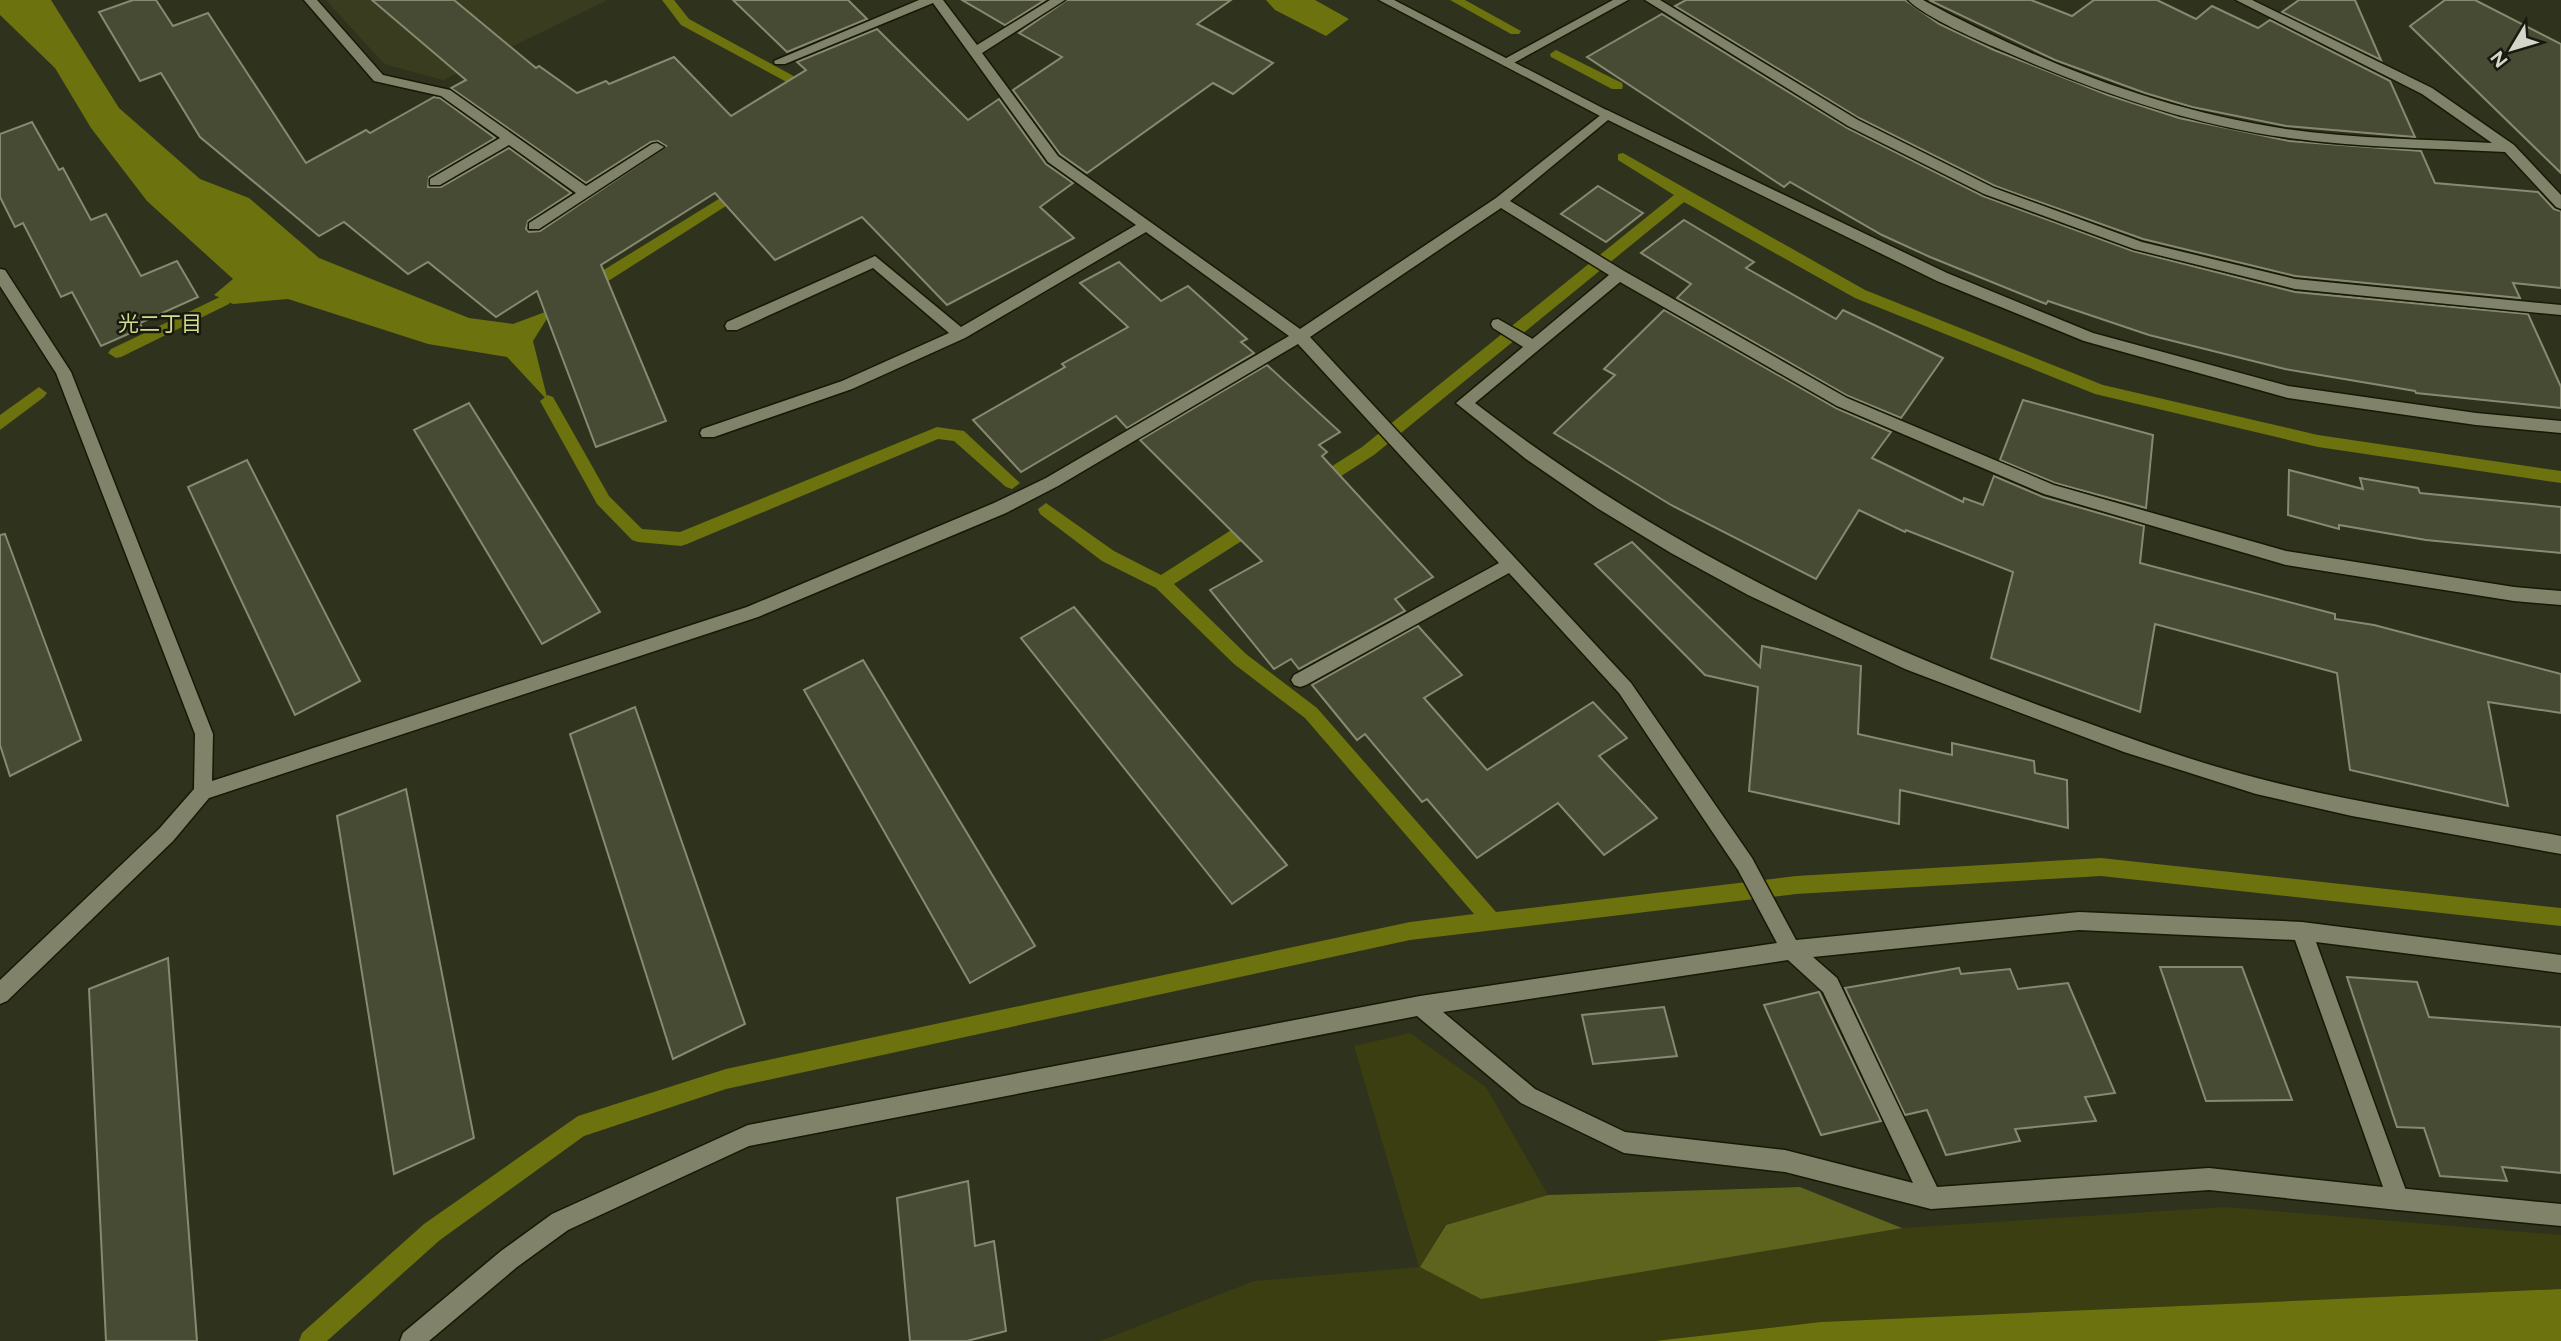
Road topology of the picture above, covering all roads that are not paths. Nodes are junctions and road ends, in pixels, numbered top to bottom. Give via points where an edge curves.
1 (310, 0) edge
2 (930, 0) edge
3 (937, 0) edge
4 (1059, 0) edge
5 (1385, 0) edge
6 (1591, 0) edge
7 (1622, 0) edge
8 (1651, 0) edge
9 (1914, 0) edge
10 (2249, 1) edge
11 (1605, 9) junction
12 (975, 52) junction
13 (780, 61) dead end
14 (1504, 62) junction
15 (1607, 114) junction
16 (509, 139) junction
17 (657, 147) dead end
18 (2509, 148) junction
19 (435, 182) dead end
20 (584, 192) junction
21 (1501, 201) junction
22 (2561, 204) edge
23 (534, 226) dead end
24 (1146, 226) junction
25 (1615, 272) junction
26 (0, 274) edge
27 (2561, 310) edge
28 (1498, 324) dead end
29 (732, 326) dead end
30 (960, 334) junction
31 (1300, 336) junction
32 (1533, 346) junction
33 (2561, 427) edge
34 (708, 433) dead end
35 (1511, 564) junction
36 (2561, 598) edge
37 (1300, 680) dead end
38 (203, 792) junction
39 (2561, 845) edge
40 (2302, 931) junction
41 (1791, 950) junction
42 (2561, 964) edge
43 (0, 994) edge
44 (1420, 1006) junction
45 (1931, 1198) junction
46 (2398, 1199) junction
47 (2561, 1215) edge
48 (411, 1341) edge

1 - 16 street via 379,78 445,93
2 - 13 street
3 - 12 street
4 - 12 street
5 - 14 street
6 - 11 street
7 - 11 street
8 - 27 street via 1853,123 1989,191 2139,246 2295,284
9 - 18 street via 1967,31 2072,76 2184,111 2283,133
10 - 18 street via 2427,91
11 - 14 street
12 - 24 street via 1053,159
14 - 15 street
15 - 21 street
15 - 33 street via 1942,276 2089,337 2288,392
16 - 19 street
16 - 20 street
17 - 20 street
18 - 22 street
20 - 23 street
21 - 25 street
21 - 31 street
24 - 30 street
24 - 31 street
25 - 32 street
25 - 36 street via 1842,402 2050,490 2286,558
26 - 38 street via 63,372 204,734
28 - 32 street
29 - 30 street via 875,261
30 - 34 street via 847,384
31 - 35 street
31 - 38 street via 1000,508 775,602
32 - 39 street via 1464,403 1498,432 1642,528 1818,623 1987,695 2164,758 2282,792
35 - 37 street
35 - 41 street via 1625,688 1745,864
38 - 43 street via 166,835
40 - 41 street via 2079,921
40 - 42 street
40 - 46 street
41 - 44 street
41 - 45 street via 1830,985
44 - 45 street via 1528,1096 1624,1142 1785,1161
44 - 48 street via 748,1136 560,1222
45 - 46 street via 2209,1179
46 - 47 street

